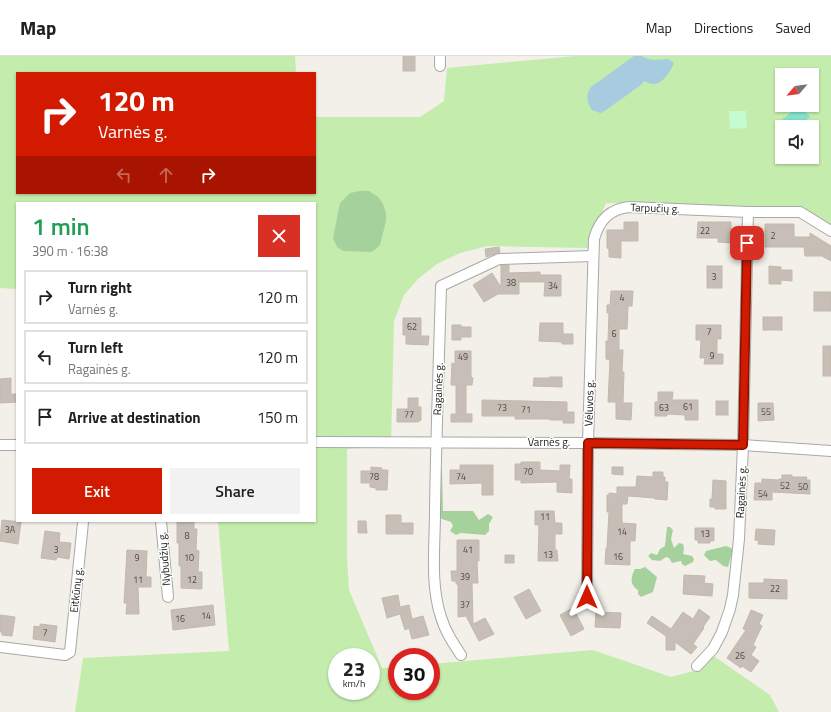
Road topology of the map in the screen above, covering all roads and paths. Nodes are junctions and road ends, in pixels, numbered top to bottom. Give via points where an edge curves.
1 (748, 212) junction
2 (831, 231) edge
3 (593, 256) junction
4 (316, 442) edge
5 (436, 442) junction
6 (588, 443) junction
7 (0, 445) edge
8 (16, 445) edge
9 (743, 445) junction
10 (831, 451) edge
11 (84, 522) dead end
12 (161, 522) edge
13 (168, 597) dead end
14 (587, 597) dead end
15 (0, 647) edge
16 (461, 655) dead end
17 (697, 666) dead end

1 - 2 street, Tarpučių g. via 800,212
1 - 3 street, Tarpučių g. via 622,208 603,219 594,239
1 - 9 street, Ragainės g.
3 - 5 street, Ragainės g. via 499,259 442,286
3 - 6 street, Vėluvos g.
4 - 5 street, Varnės g.
5 - 6 street, Varnės g.
5 - 16 street, Ragainės g. via 434,574 437,601 449,636
6 - 9 street, Varnės g.
6 - 14 street, Vėluvos g.
7 - 8 street
9 - 10 street, Varnės g.
9 - 17 street, Ragainės g. via 739,539 733,595 722,632 713,649
11 - 15 street, Eitkūnų g. via 70,652 65,655
12 - 13 street, Nybudžių g.

